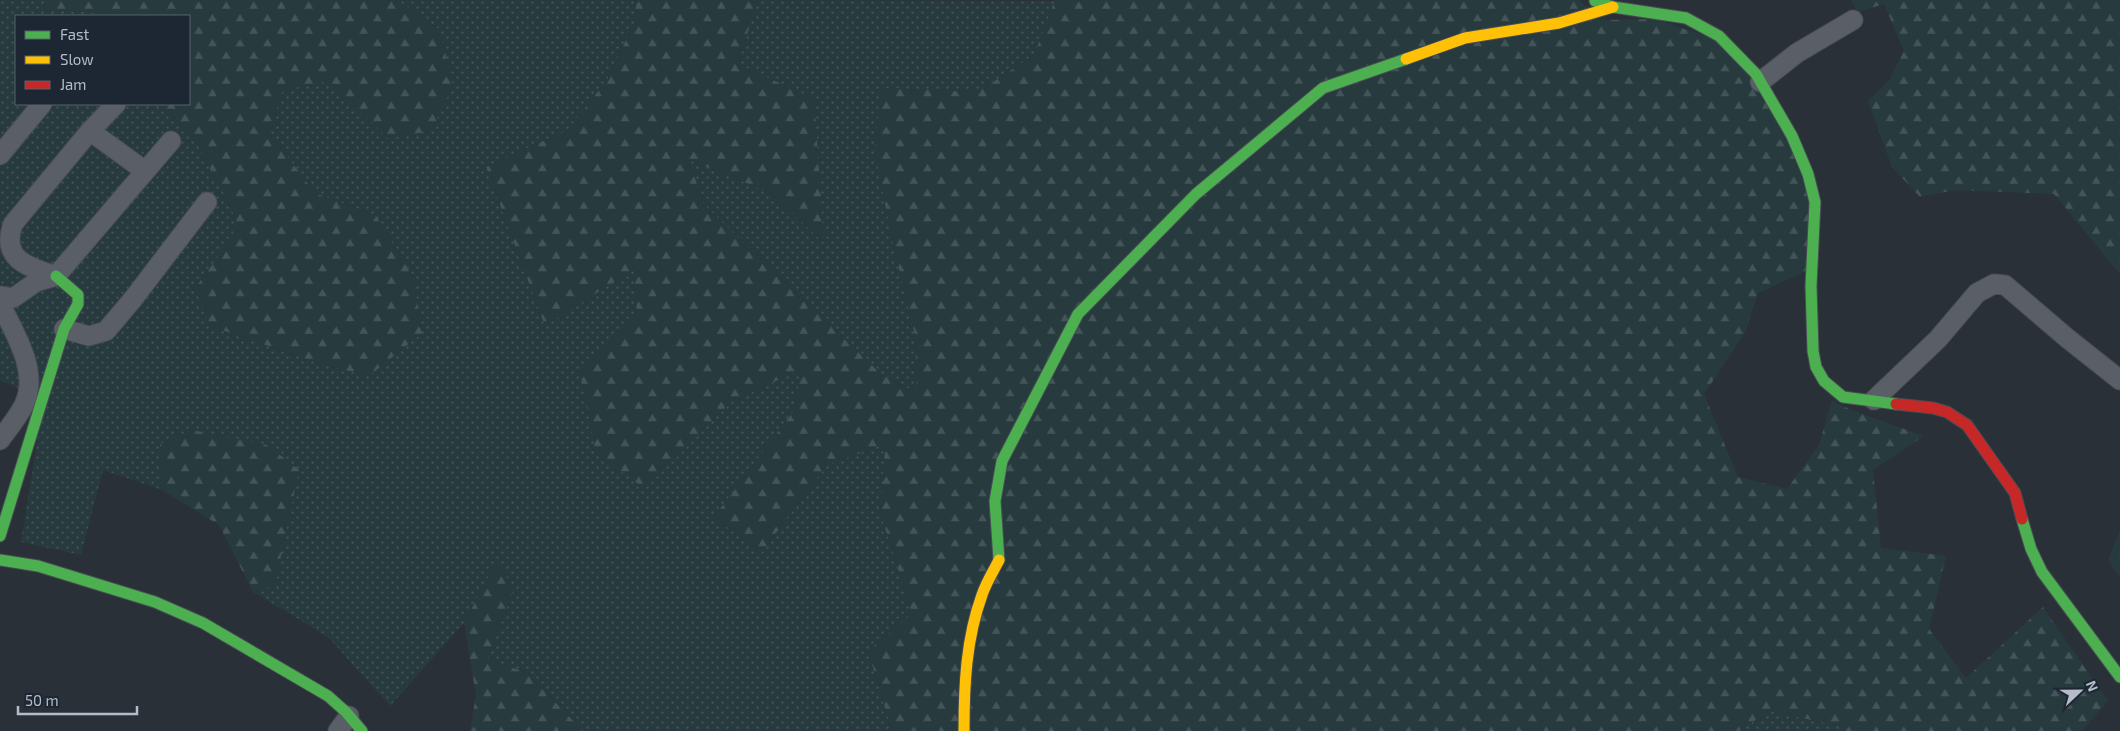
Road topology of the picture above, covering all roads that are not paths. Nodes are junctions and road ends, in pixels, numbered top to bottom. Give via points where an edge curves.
1 (1594, 0) edge
2 (1613, 7) junction
3 (1853, 20) dead end
4 (1760, 82) junction
5 (41, 105) edge
6 (115, 105) edge
7 (90, 131) junction
8 (171, 141) dead end
9 (0, 155) edge
10 (145, 171) junction
11 (207, 202) dead end
12 (5, 252) edge
13 (56, 276) junction
14 (0, 296) edge
15 (0, 303) edge
16 (64, 329) junction
17 (2120, 380) edge
18 (1874, 400) junction
19 (0, 440) edge
20 (0, 536) edge
21 (0, 560) edge
22 (2120, 677) edge
23 (349, 716) junction
24 (338, 731) edge
25 (362, 731) edge
26 (964, 731) edge

1 - 2 street
2 - 4 street via 1686,18 1719,36
2 - 26 street via 1559,23 1465,38 1323,88 1196,194 1078,314 1002,461 995,501 999,560 982,594 969,641
3 - 4 street via 1797,54
4 - 18 street via 1792,136 1808,174 1815,202 1811,286 1816,368 1824,381 1843,397
5 - 9 street
6 - 7 street
7 - 10 street
7 - 12 street via 13,224
8 - 10 street
10 - 13 street
11 - 16 street via 106,331 89,336
12 - 13 street via 26,266
13 - 14 street via 36,282 13,298
13 - 16 street via 75,292 79,300
15 - 19 street via 25,357 30,381 25,404
16 - 20 street
17 - 18 street via 2005,285 1994,284 1977,294 1938,339
18 - 22 street via 1947,412 1967,425 2015,493 2031,549 2042,572
21 - 23 street via 38,566 155,602 203,623 328,696
23 - 24 street
23 - 25 street

